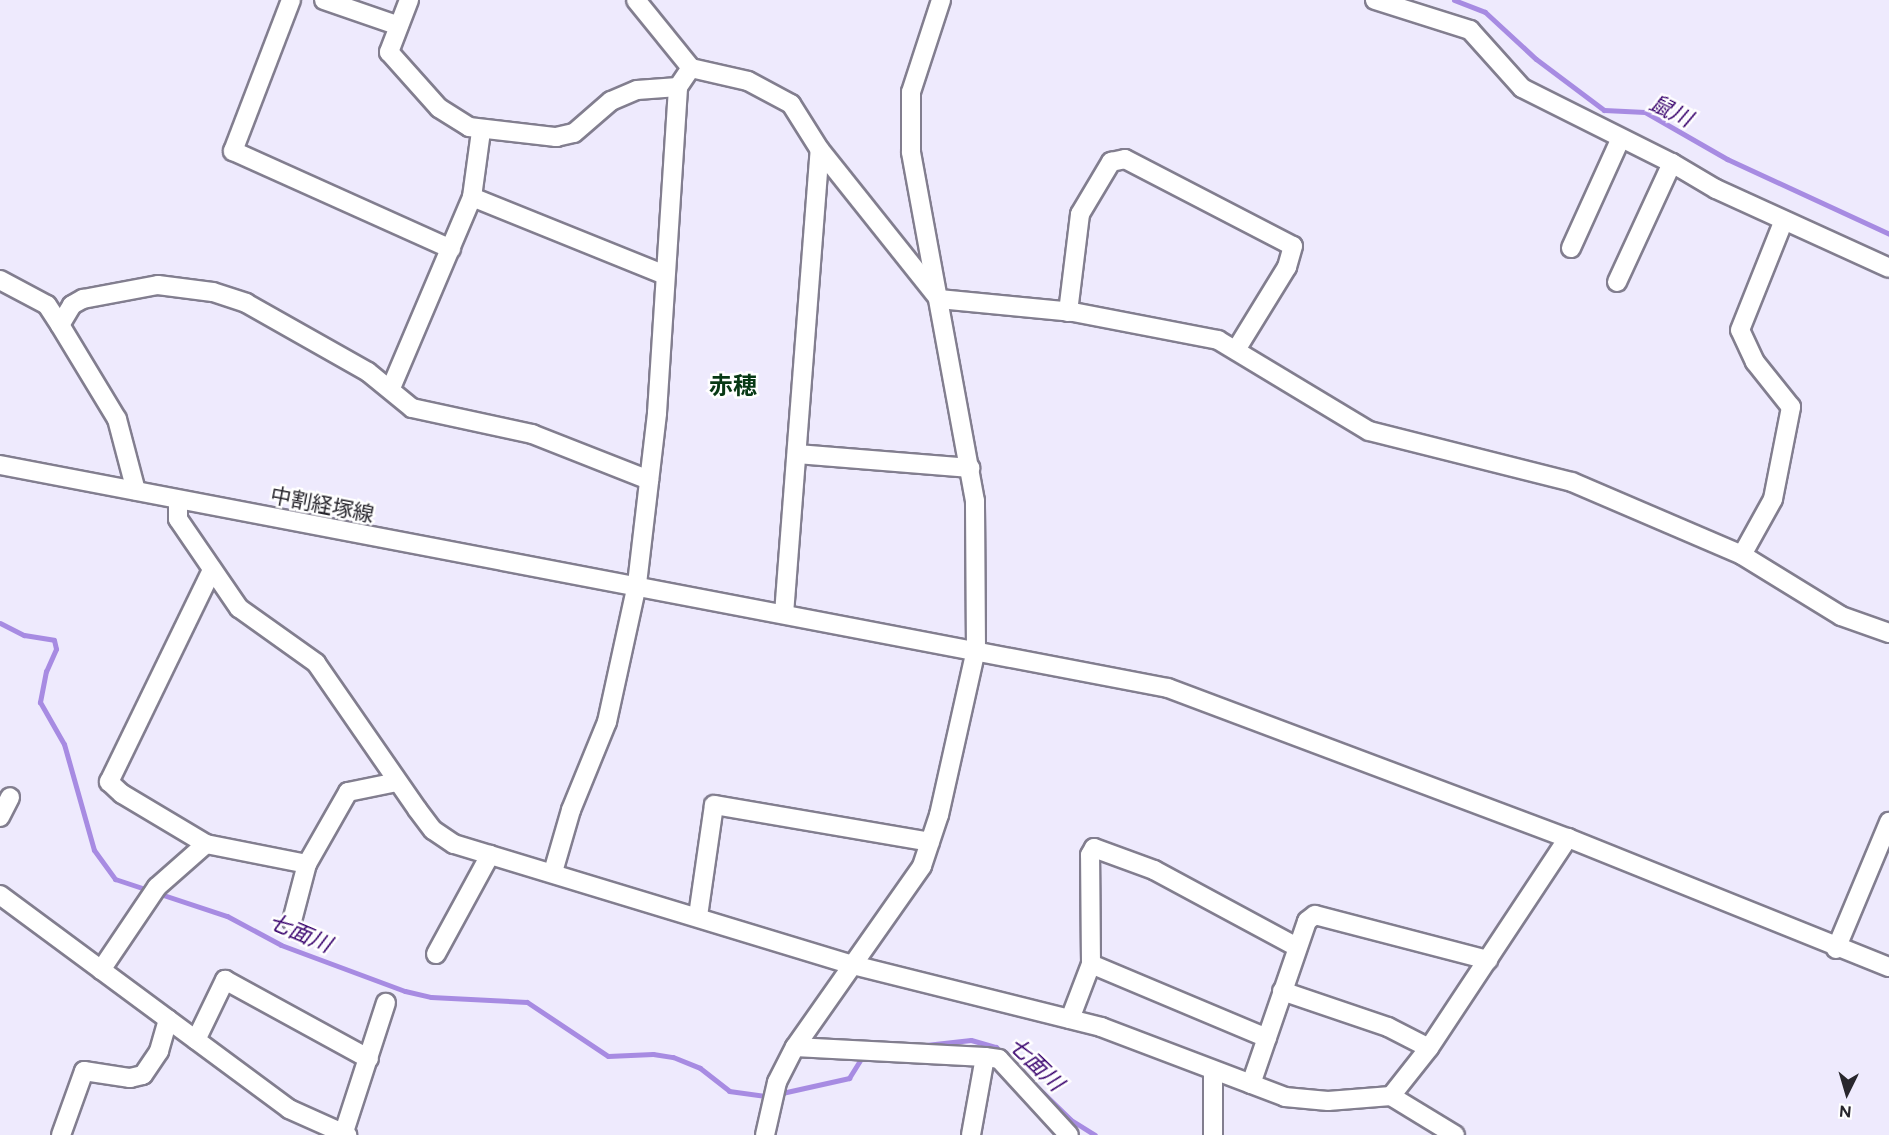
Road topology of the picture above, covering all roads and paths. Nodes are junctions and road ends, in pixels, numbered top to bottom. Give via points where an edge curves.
1 (291, 0) edge
2 (324, 0) edge
3 (410, 0) edge
4 (636, 0) edge
5 (941, 0) edge
6 (1375, 0) edge
7 (399, 27) junction
8 (691, 68) junction
9 (678, 87) junction
10 (481, 131) junction
11 (1620, 140) junction
12 (820, 150) junction
13 (1672, 163) junction
14 (472, 197) junction
15 (1784, 220) junction
16 (1571, 248) dead end
17 (451, 249) junction
18 (1889, 268) edge
19 (665, 275) junction
20 (0, 280) edge
21 (1617, 282) dead end
22 (939, 299) junction
23 (1068, 312) junction
24 (60, 325) junction
25 (1236, 350) junction
26 (390, 388) junction
27 (797, 454) junction
28 (0, 465) edge
29 (970, 468) junction
30 (649, 480) junction
31 (136, 491) junction
32 (178, 500) junction
33 (1742, 555) junction
34 (212, 570) junction
35 (637, 584) junction
36 (784, 614) junction
37 (1889, 633) edge
38 (976, 649) junction
39 (397, 782) junction
40 (10, 798) dead end
41 (0, 817) edge
42 (1889, 822) edge
43 (1568, 838) junction
44 (930, 842) junction
45 (206, 844) junction
46 (490, 855) junction
47 (307, 864) junction
48 (553, 872) junction
49 (0, 895) edge
50 (698, 916) junction
51 (292, 921) dead end
52 (1298, 947) junction
53 (1836, 949) junction
54 (436, 954) dead end
55 (1488, 960) junction
56 (1091, 964) junction
57 (853, 965) junction
58 (1889, 968) edge
59 (101, 970) junction
60 (1282, 991) junction
61 (386, 1003) dead end
62 (168, 1018) junction
63 (1070, 1019) junction
64 (1267, 1038) junction
65 (196, 1040) junction
66 (795, 1047) junction
67 (1429, 1048) junction
68 (985, 1057) junction
69 (369, 1059) junction
70 (1213, 1072) junction
71 (1251, 1084) junction
72 (1391, 1096) junction
73 (61, 1135) edge
74 (344, 1135) edge
75 (765, 1135) edge
76 (970, 1135) edge
77 (1070, 1135) edge
78 (1213, 1135) edge
79 (1455, 1135) edge

1 - 17 street via 233,151
2 - 7 street
3 - 7 street
4 - 8 street
5 - 22 street via 910,92 911,152
6 - 11 street via 1470,30 1522,88
7 - 10 street via 389,52 439,108
8 - 9 street
8 - 12 street via 748,81 782,97 791,104
9 - 10 street via 637,90 611,101 574,133 556,137
9 - 19 street
10 - 14 street
11 - 13 street
11 - 16 street
12 - 22 street
12 - 27 street
13 - 15 street via 1716,189
13 - 21 street
14 - 17 street
14 - 19 street
15 - 18 street
15 - 33 street via 1740,330 1755,362 1791,407 1773,499
17 - 26 street
19 - 30 street
20 - 24 street via 40,299
22 - 23 street
22 - 29 street
23 - 25 street via 1218,340
23 - 25 street via 1080,214 1111,162 1125,159 1293,246 1287,267
24 - 26 street via 72,305 82,298 158,285 189,287 246,303
24 - 31 street via 117,419
25 - 33 street via 1369,431 1572,482
26 - 30 street via 412,408 532,434
27 - 29 street
27 - 36 street
28 - 31 street, 中割経塚線
29 - 38 street via 975,501
30 - 35 street
31 - 32 street, 中割経塚線
32 - 34 street via 178,519
32 - 35 street, 中割経塚線 via 477,559
33 - 37 street via 1841,616
34 - 39 street via 239,608 316,663
34 - 45 street via 109,782 122,794
35 - 36 street, 中割経塚線
35 - 48 street via 607,722 571,810
36 - 38 street, 中割経塚線
38 - 43 street, 中割経塚線 via 1168,687
38 - 44 street via 956,746
39 - 46 street via 433,830 454,844
39 - 47 street via 348,792
40 - 41 street
42 - 53 street
43 - 53 street, 中割経塚線
43 - 55 street
44 - 50 street via 714,805
44 - 57 street via 922,866
45 - 47 street
45 - 59 street via 157,887
46 - 48 street
46 - 54 street
47 - 51 street
48 - 50 street
49 - 59 street
50 - 57 street
52 - 55 street via 1307,921 1323,915 1431,948
52 - 56 street via 1154,870 1094,848 1090,855
52 - 60 street
53 - 58 street, 中割経塚線
55 - 67 street
56 - 63 street
56 - 64 street
57 - 63 street
57 - 66 street
59 - 62 street
60 - 64 street
60 - 67 street via 1388,1027
61 - 69 street
62 - 65 street
62 - 73 street via 159,1051 143,1075 130,1078 84,1071
63 - 70 street via 1128,1035
64 - 71 street
65 - 69 street via 225,980
65 - 74 street via 289,1109
66 - 68 street
66 - 75 street via 777,1082
67 - 72 street
68 - 76 street
68 - 77 street via 999,1059
69 - 74 street
70 - 71 street
70 - 78 street
71 - 72 street via 1285,1096 1328,1101
72 - 79 street

